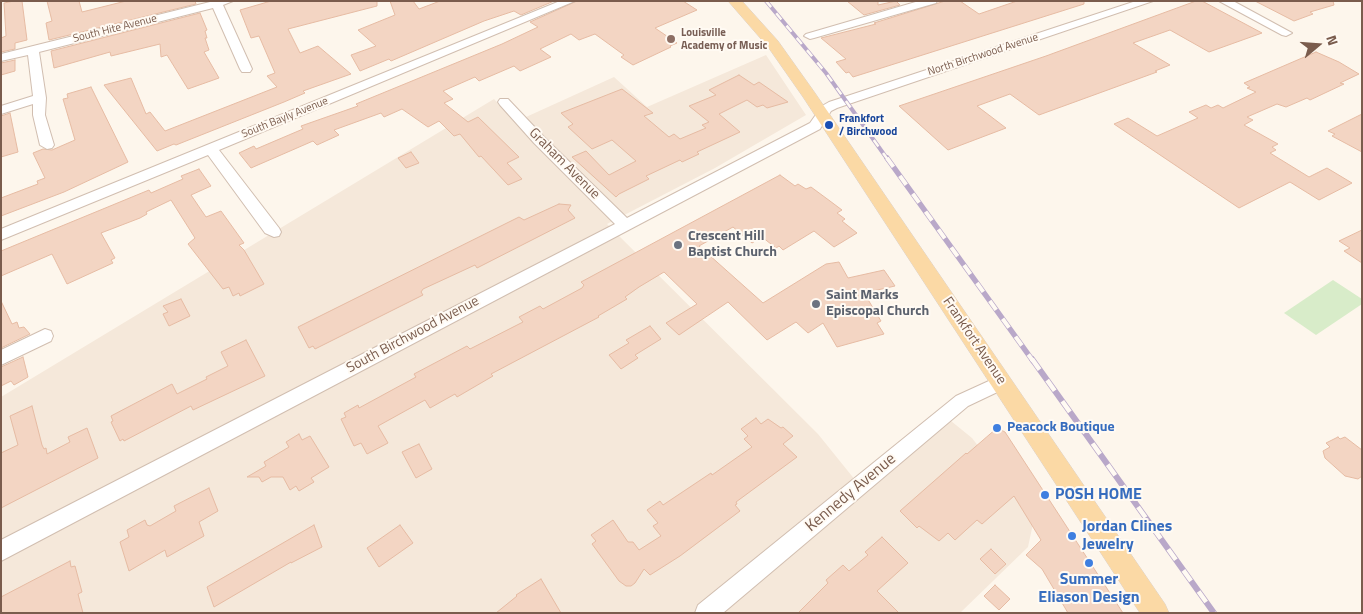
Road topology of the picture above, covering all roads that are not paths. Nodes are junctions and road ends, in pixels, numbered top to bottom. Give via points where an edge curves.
1 (570, 1) edge
2 (734, 1) edge
3 (932, 1) edge
4 (1148, 1) edge
5 (1224, 1) edge
6 (223, 3) edge
7 (1286, 33) dead end
8 (810, 36) dead end
9 (33, 50) junction
10 (1, 58) edge
11 (246, 70) dead end
12 (40, 98) junction
13 (504, 102) dead end
14 (1, 110) edge
15 (822, 115) junction
16 (47, 144) dead end
17 (211, 149) junction
18 (626, 225) junction
19 (274, 232) dead end
20 (1, 235) edge
21 (45, 336) dead end
22 (1, 358) edge
23 (1002, 382) junction
24 (1, 551) edge
25 (706, 613) edge
26 (1156, 613) edge

1 - 17 street, South Bayly Avenue
2 - 15 main road, Frankfort Avenue via 773,44
3 - 8 street
4 - 15 street, North Birchwood Avenue via 833,105
5 - 7 street
6 - 9 street, South Hite Avenue
6 - 11 street
9 - 10 street, South Hite Avenue
9 - 12 street
12 - 14 street
12 - 16 street via 39,115
13 - 18 street, Graham Avenue
15 - 18 street, South Birchwood Avenue via 815,126
15 - 23 main road, Frankfort Avenue
17 - 19 street
17 - 20 street, South Bayly Avenue
18 - 24 street, South Birchwood Avenue
21 - 22 street
23 - 25 street, Kennedy Avenue via 962,401
23 - 26 main road, Frankfort Avenue

